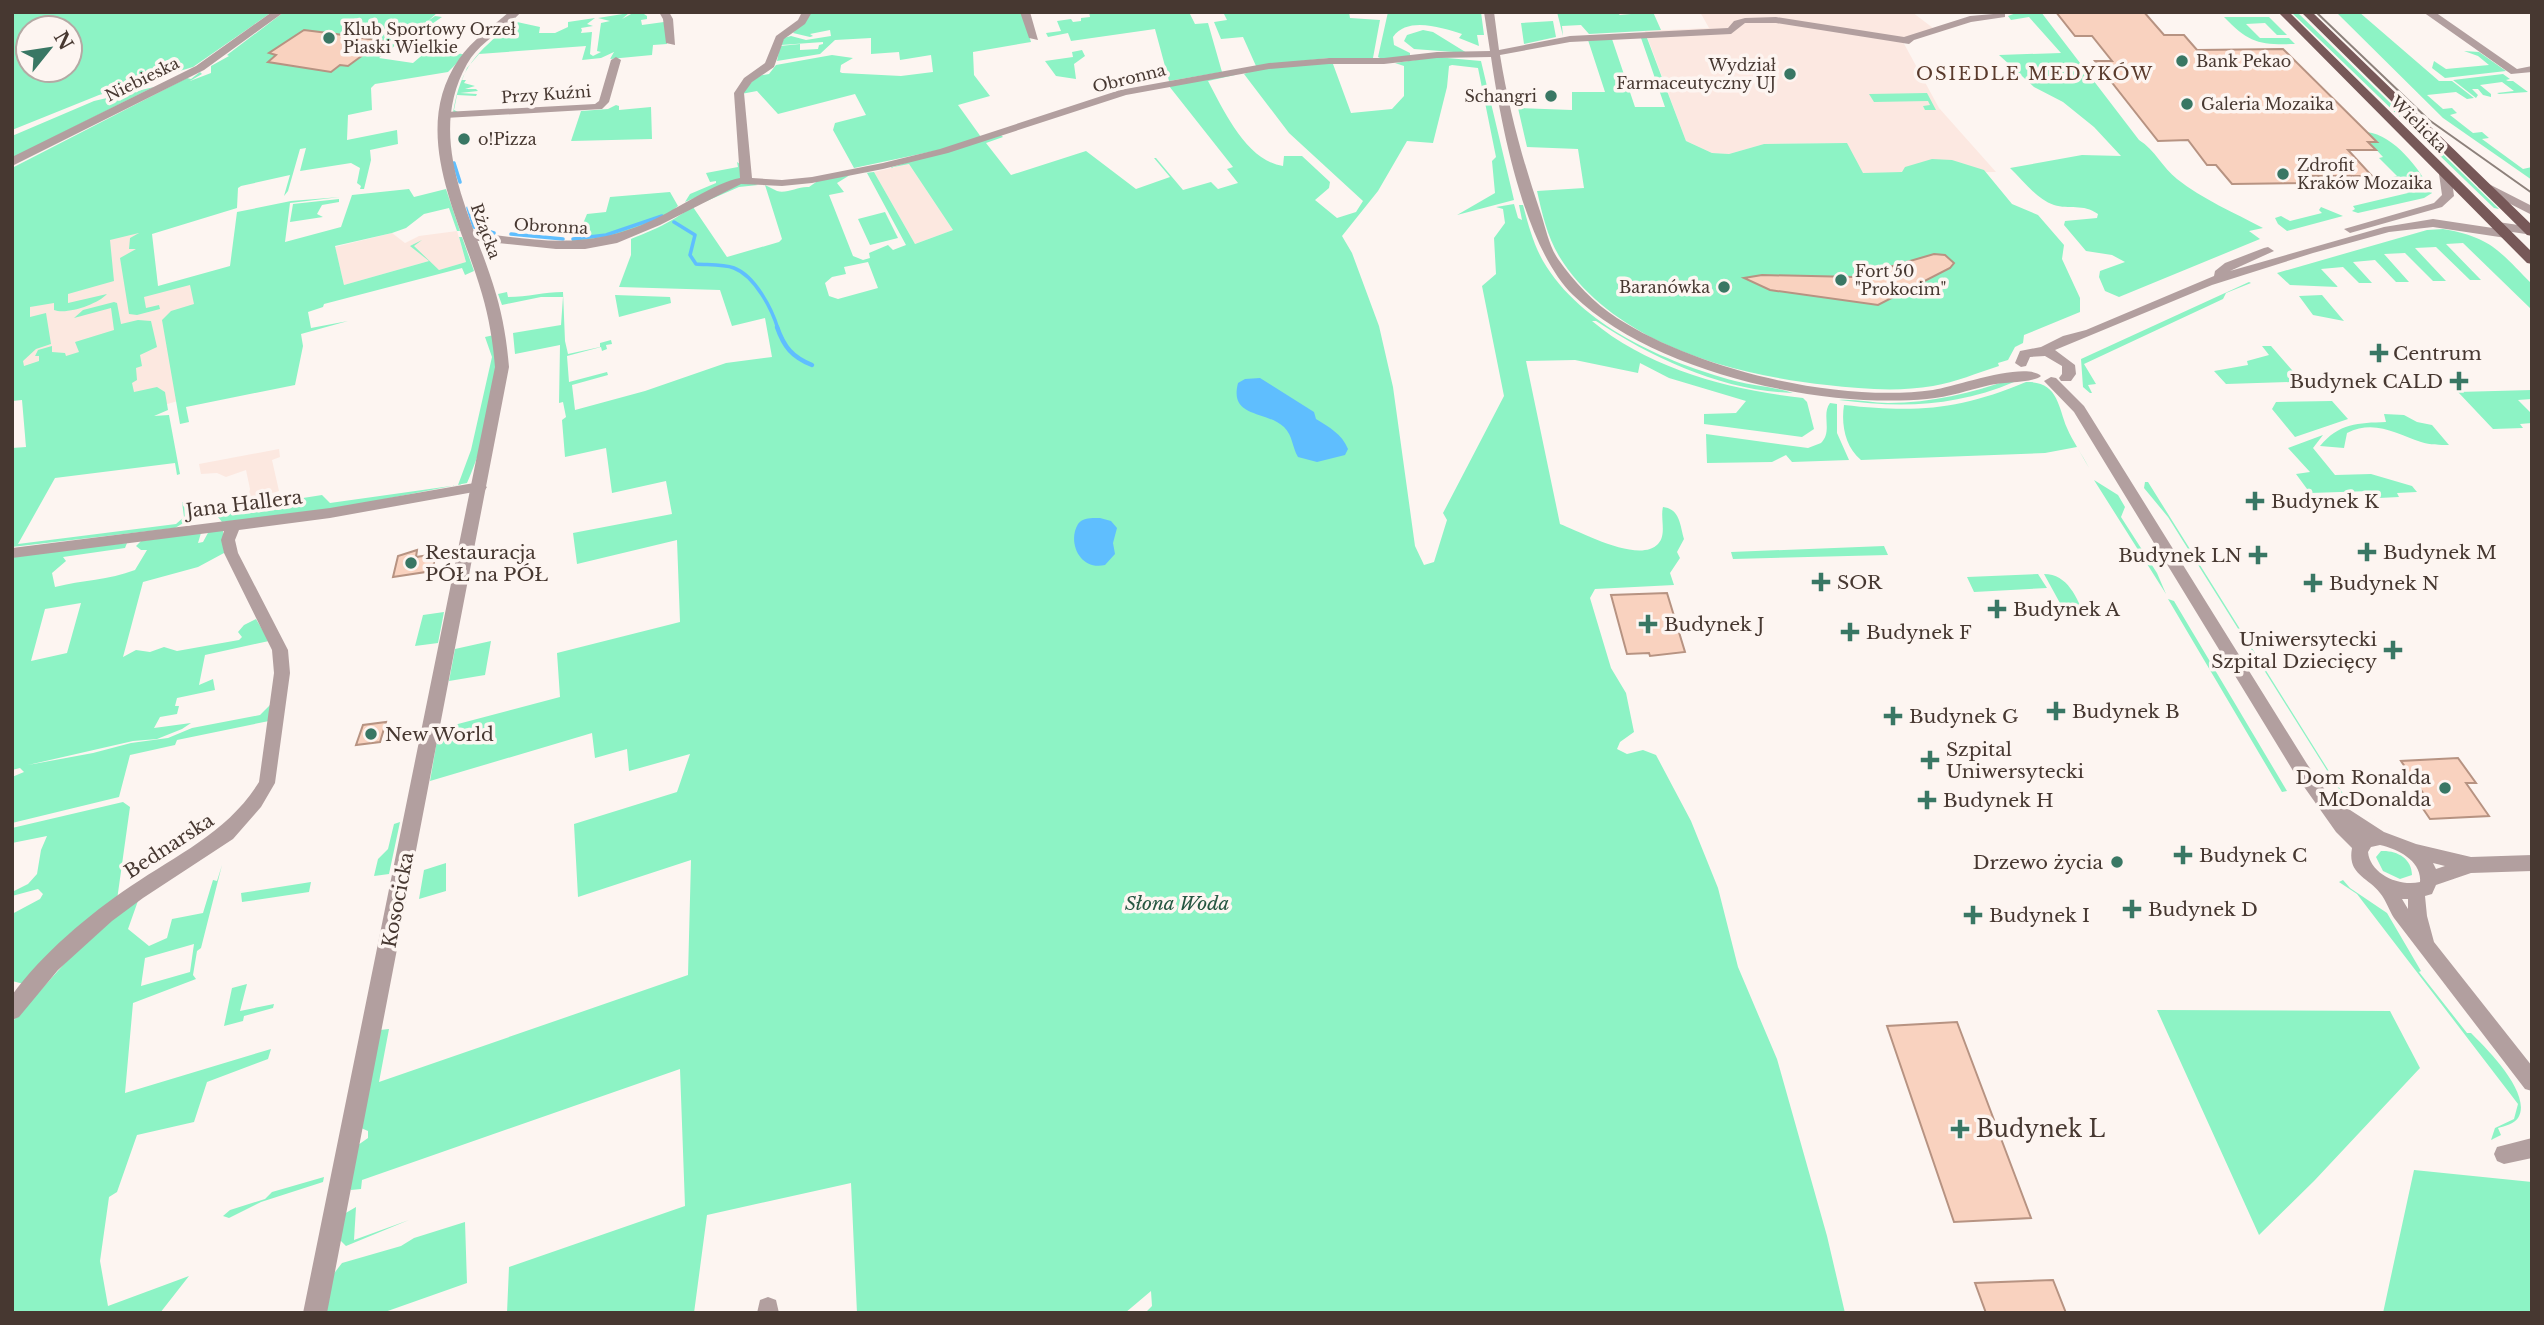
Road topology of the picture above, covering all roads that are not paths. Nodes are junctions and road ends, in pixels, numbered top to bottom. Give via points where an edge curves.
1 (279, 12) edge
2 (516, 12) edge
3 (664, 12) edge
4 (807, 12) edge
5 (1025, 12) edge
6 (1489, 12) edge
7 (2283, 12) edge
8 (2306, 12) edge
9 (2428, 12) edge
10 (2002, 15) dead end
11 (1034, 38) dead end
12 (671, 43) dead end
13 (1495, 54) junction
14 (616, 60) dead end
15 (2532, 69) edge
16 (444, 116) junction
17 (12, 162) edge
18 (2445, 174) junction
19 (746, 180) junction
20 (2483, 185) junction
21 (2532, 211) edge
22 (2385, 218) junction
23 (2502, 230) junction
24 (2531, 233) edge
25 (469, 236) junction
26 (2532, 260) edge
27 (2208, 282) junction
28 (2090, 333) junction
29 (2044, 351) junction
30 (2064, 360) junction
31 (2021, 363) junction
32 (2034, 376) junction
33 (2066, 378) junction
34 (1985, 380) junction
35 (2050, 381) junction
36 (2080, 409) junction
37 (480, 487) junction
38 (234, 524) junction
39 (12, 553) edge
40 (2317, 794) junction
41 (2380, 838) junction
42 (2361, 845) junction
43 (2412, 850) junction
44 (2532, 863) edge
45 (2471, 865) junction
46 (2386, 886) junction
47 (2423, 886) junction
48 (2428, 945) junction
49 (12, 1011) edge
50 (2532, 1082) edge
51 (2532, 1148) edge
52 (2504, 1154) dead end
53 (315, 1313) edge

1 - 17 street, Niebieska via 200,68
2 - 16 street, Rżącka via 462,63 449,88
3 - 12 street
4 - 19 street via 802,22 779,38 770,65 738,93
5 - 11 street
6 - 13 street
7 - 18 main road, Wielicka
8 - 20 main road, Wielicka
9 - 15 street via 2515,72
10 - 13 street, Obronna via 1970,19 1909,41 1813,27 1801,21 1748,21 1739,22 1731,31 1570,39
13 - 19 street, Obronna via 1269,66 1124,92 944,151 883,166 782,183
13 - 34 street via 1516,159 1543,243 1569,282 1622,326 1707,366 1772,384 1897,396 1936,394
14 - 16 street, Przy Kuźni via 604,102 598,107
16 - 25 street, Rżącka via 447,169
18 - 22 street via 2449,192 2443,202
18 - 23 main road, Wielicka
19 - 25 street, Obronna via 637,232 594,244 556,246
20 - 21 street
20 - 24 main road, Wielicka
22 - 23 street via 2427,215
22 - 27 street via 2246,258
23 - 24 street
23 - 26 main road, Wielicka
23 - 27 street via 2413,224
25 - 37 street, Rżącka via 503,352
27 - 28 street
28 - 29 street
28 - 30 street
29 - 30 street
29 - 31 street via 2025,354
30 - 33 street via 2070,370
31 - 32 street
31 - 34 street
32 - 34 street
32 - 35 street
33 - 35 street
33 - 36 street
35 - 36 street
36 - 40 street
37 - 38 street, Jana Hallera
37 - 53 street, Kosocicka
38 - 39 street, Jana Hallera
38 - 49 street, Bednarska via 228,540 231,553 281,650 282,674 267,783 230,832 107,914
40 - 41 street
40 - 42 street
41 - 42 street
41 - 43 street
42 - 46 street via 2364,867
43 - 45 street
43 - 47 street via 2421,859
44 - 45 street
45 - 47 street
46 - 47 street via 2396,890
46 - 48 street via 2400,912
47 - 48 street via 2418,916
48 - 50 street
51 - 52 street

